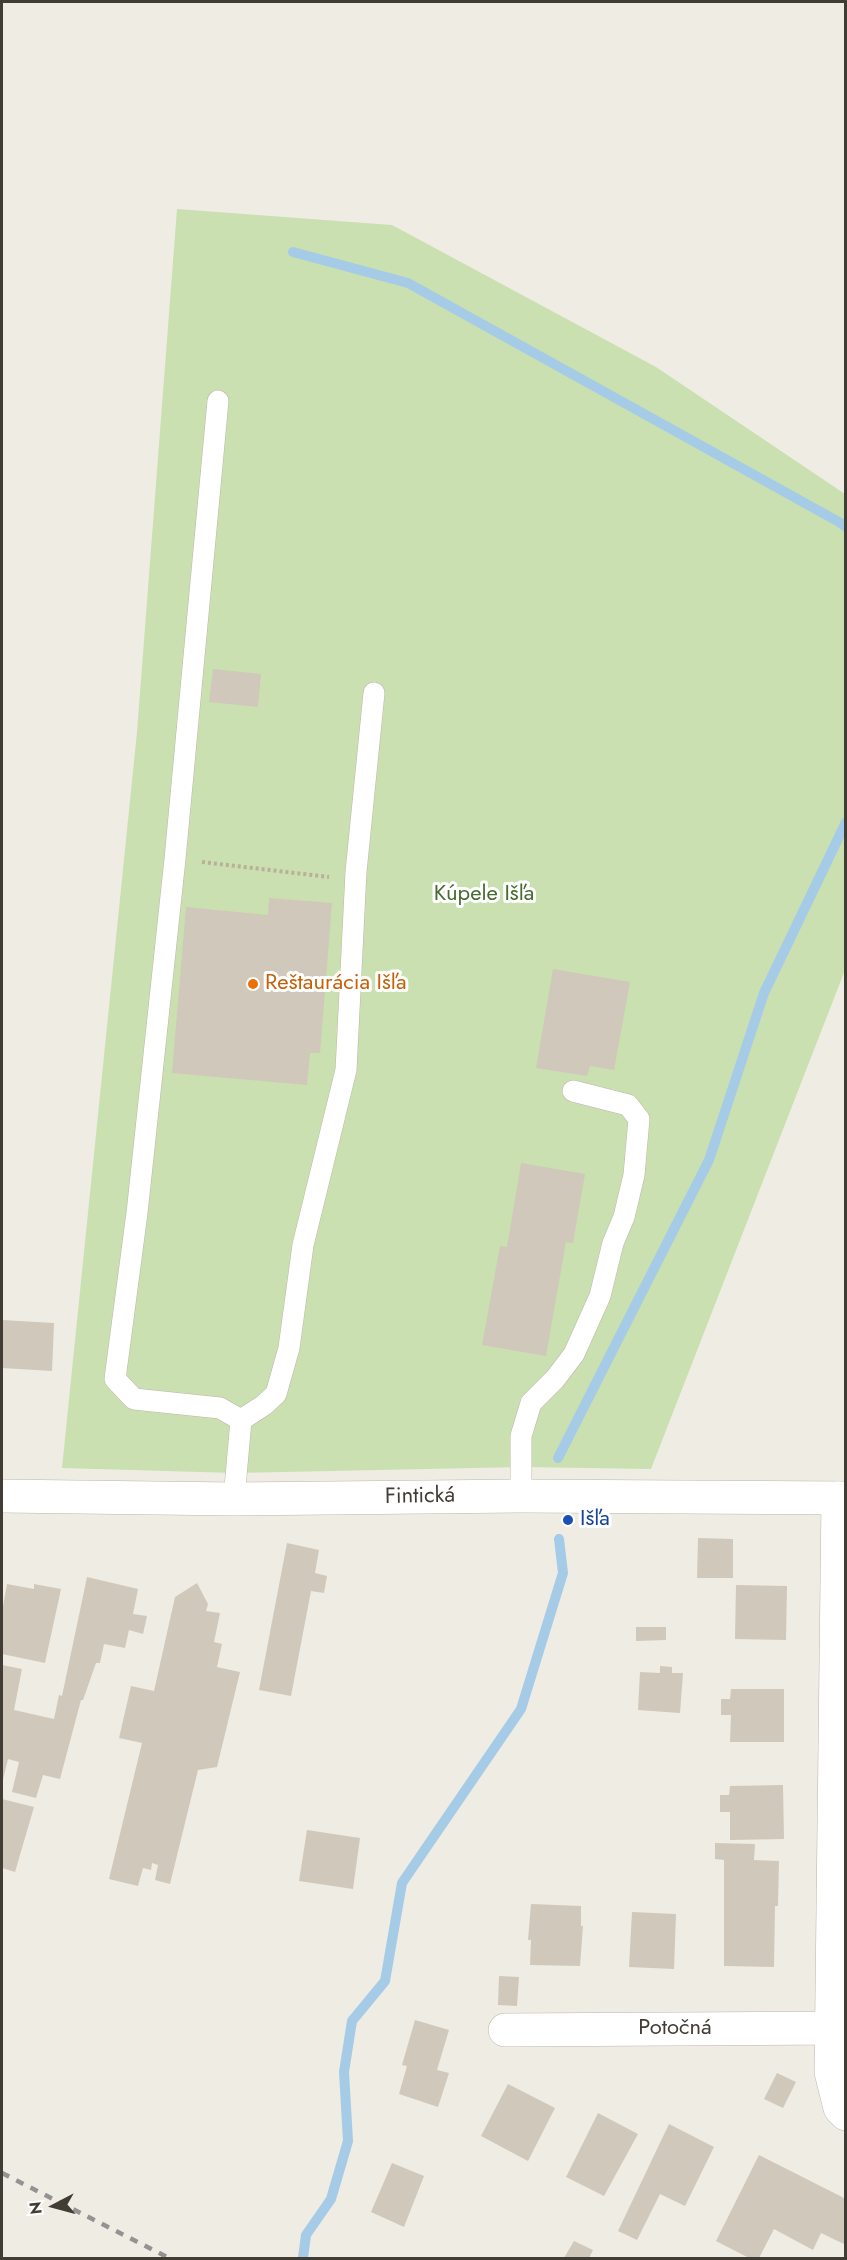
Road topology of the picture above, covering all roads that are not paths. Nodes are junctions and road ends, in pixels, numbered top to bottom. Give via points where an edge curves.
1 (218, 401) dead end
2 (374, 693) dead end
3 (573, 1092) dead end
4 (241, 1420) junction
5 (2, 1496) edge
6 (521, 1496) junction
7 (842, 1498) edge
8 (234, 1499) junction
9 (839, 2028) edge
10 (505, 2030) dead end
11 (846, 2114) edge

1 - 4 lane via 175,858 115,1379 134,1399 220,1408
2 - 4 lane via 355,880 346,1070 303,1245 289,1348 276,1394
3 - 6 lane via 628,1105 639,1119 634,1175 600,1296 574,1354 531,1403 521,1436
4 - 8 lane
5 - 8 street, Fintická
6 - 7 street, Fintická
6 - 8 street, Fintická
7 - 9 street, Fintická
9 - 10 street, Potočná
9 - 11 street, Fintická via 831,2072 840,2108

